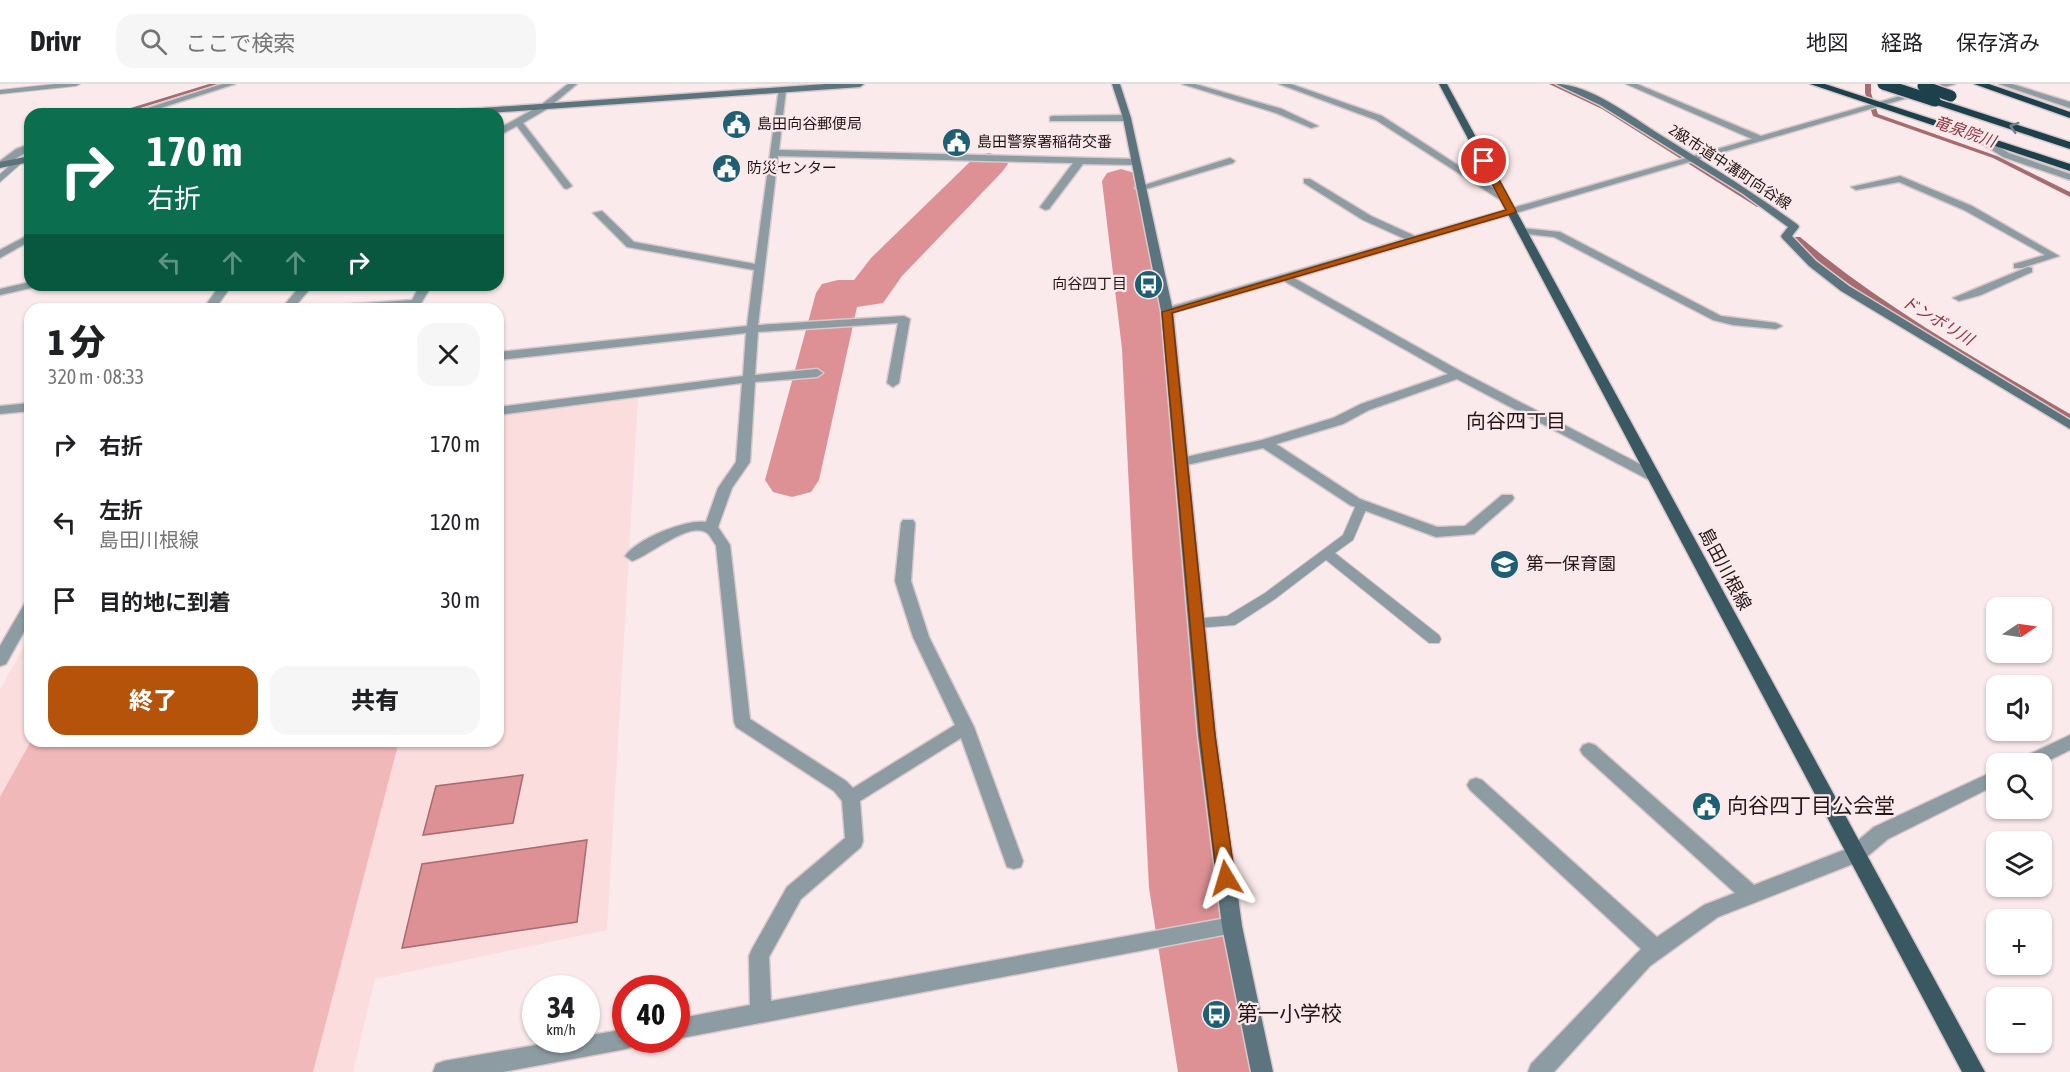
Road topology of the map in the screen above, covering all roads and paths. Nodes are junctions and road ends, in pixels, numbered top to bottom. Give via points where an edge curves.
1 (76, 84) edge
2 (231, 84) edge
3 (573, 84) edge
4 (860, 84) edge
5 (1116, 84) edge
6 (1186, 84) edge
7 (1282, 84) edge
8 (1443, 84) edge
9 (1560, 84) edge
10 (1630, 84) edge
11 (1815, 84) edge
12 (1883, 84) edge
13 (1915, 84) edge
14 (1951, 84) edge
15 (1979, 84) edge
16 (2003, 84) edge
17 (54, 86) edge
18 (782, 90) junction
19 (0, 92) edge
20 (1878, 105) junction
21 (2070, 105) edge
22 (544, 107) junction
23 (153, 108) edge
24 (504, 110) edge
25 (2070, 115) edge
26 (1127, 118) junction
27 (1053, 119) dead end
28 (518, 122) junction
29 (1314, 126) dead end
30 (504, 130) edge
31 (2070, 135) edge
32 (1979, 138) junction
33 (1760, 139) junction
34 (2070, 146) edge
35 (24, 149) edge
36 (774, 153) junction
37 (2006, 155) junction
38 (1691, 158) junction
39 (24, 160) edge
40 (24, 161) edge
41 (1080, 161) junction
42 (1230, 161) dead end
43 (1135, 162) junction
44 (0, 165) edge
45 (2070, 168) edge
46 (2070, 177) edge
47 (0, 179) edge
48 (1306, 181) dead end
49 (567, 186) dead end
50 (1856, 187) dead end
51 (2070, 187) edge
52 (1140, 188) junction
53 (1508, 205) junction
54 (1045, 207) dead end
55 (598, 213) dead end
56 (1522, 231) junction
57 (1414, 239) junction
58 (24, 241) edge
59 (0, 255) edge
60 (761, 268) junction
61 (1285, 277) junction
62 (24, 287) edge
63 (302, 291) edge
64 (0, 292) edge
65 (1959, 298) dead end
66 (292, 303) edge
67 (1167, 312) junction
68 (1776, 326) dead end
69 (752, 328) junction
70 (504, 355) edge
71 (817, 373) dead end
72 (1458, 375) junction
73 (747, 379) junction
74 (892, 383) dead end
75 (24, 408) edge
76 (0, 410) edge
77 (504, 410) edge
78 (2070, 425) edge
79 (1265, 443) junction
80 (1182, 462) junction
81 (1654, 477) junction
82 (1507, 498) dead end
83 (1362, 505) junction
84 (908, 523) dead end
85 (711, 528) junction
86 (1326, 553) junction
87 (632, 556) dead end
88 (24, 618) edge
89 (1197, 623) junction
90 (1434, 639) dead end
91 (1, 659) edge
92 (965, 728) junction
93 (2070, 742) edge
94 (1589, 750) dead end
95 (2048, 753) edge
96 (1986, 782) edge
97 (1476, 785) dead end
98 (851, 798) junction
99 (1856, 854) junction
100 (1014, 861) dead end
101 (1751, 895) junction
102 (1232, 926) junction
103 (1657, 950) junction
104 (761, 1014) junction
105 (690, 1027) edge
106 (612, 1042) edge
107 (444, 1072) edge
108 (1262, 1072) edge
109 (1539, 1072) edge
110 (1974, 1072) edge

1 - 17 lane
2 - 23 street
3 - 22 street
4 - 18 street
5 - 26 street
6 - 29 street via 1279,111
7 - 53 street via 1379,118
8 - 53 main road, 島田川根線
9 - 38 street, 2級市道中溝町向谷線 via 1603,103
10 - 33 street
11 - 20 highway
34 -> 12 highway, bridge
13 - 31 highway, bridge
14 - 20 street
15 - 25 highway
16 - 21 street
17 - 19 lane
18 - 22 street
18 - 36 street
20 - 32 highway
20 - 33 street
22 - 24 street
22 - 28 street
26 - 27 street
26 - 43 street
28 - 30 street
28 - 49 street
32 - 37 street
32 - 45 highway
33 - 38 street
35 - 44 street
36 - 41 street
36 - 60 street
37 - 46 street
37 - 51 street
38 - 53 street
38 - 78 street, 2級市道中溝町向谷線 via 1794,227 1786,236 1814,265 1871,305
39 - 44 street
40 - 47 lane
41 - 43 street
41 - 54 street
42 - 52 street
43 - 52 street
48 - 57 street via 1367,218
50 - 65 street via 1900,179 1968,208 2054,256
52 - 67 street
53 - 56 main road, 島田川根線
53 - 57 street
55 - 60 street via 631,245
56 - 68 street via 1556,234 1717,318
56 - 81 main road, 島田川根線
57 - 61 street
58 - 59 street
60 - 69 street
61 - 67 street
61 - 72 street
62 - 64 street
63 - 66 street
67 - 80 street
69 - 70 street
69 - 73 street
69 - 74 street via 903,319
71 - 73 street
72 - 79 street via 1365,406 1338,421
72 - 81 street
73 - 77 street
73 - 85 street via 743,462 725,488
75 - 76 street
79 - 80 street
79 - 83 street
80 - 89 street
81 - 99 main road, 島田川根線
82 - 83 street via 1469,531 1436,532
83 - 86 lane via 1348,537
84 - 92 street via 903,581 921,636
85 - 87 street via 700,525 682,530
85 - 98 street via 723,545 742,722 840,786
86 - 89 lane via 1230,621
86 - 90 lane
88 - 91 street
89 - 102 street
92 - 98 street
92 - 100 street
93 - 95 street
94 - 101 street
96 - 99 street via 1881,833
97 - 103 street
98 - 104 street via 854,841 794,893 759,956
99 - 101 street
99 - 110 main road, 島田川根線
101 - 103 street via 1711,911
102 - 104 street
102 - 108 street
103 - 109 street via 1643,959
104 - 105 street
106 - 107 street

